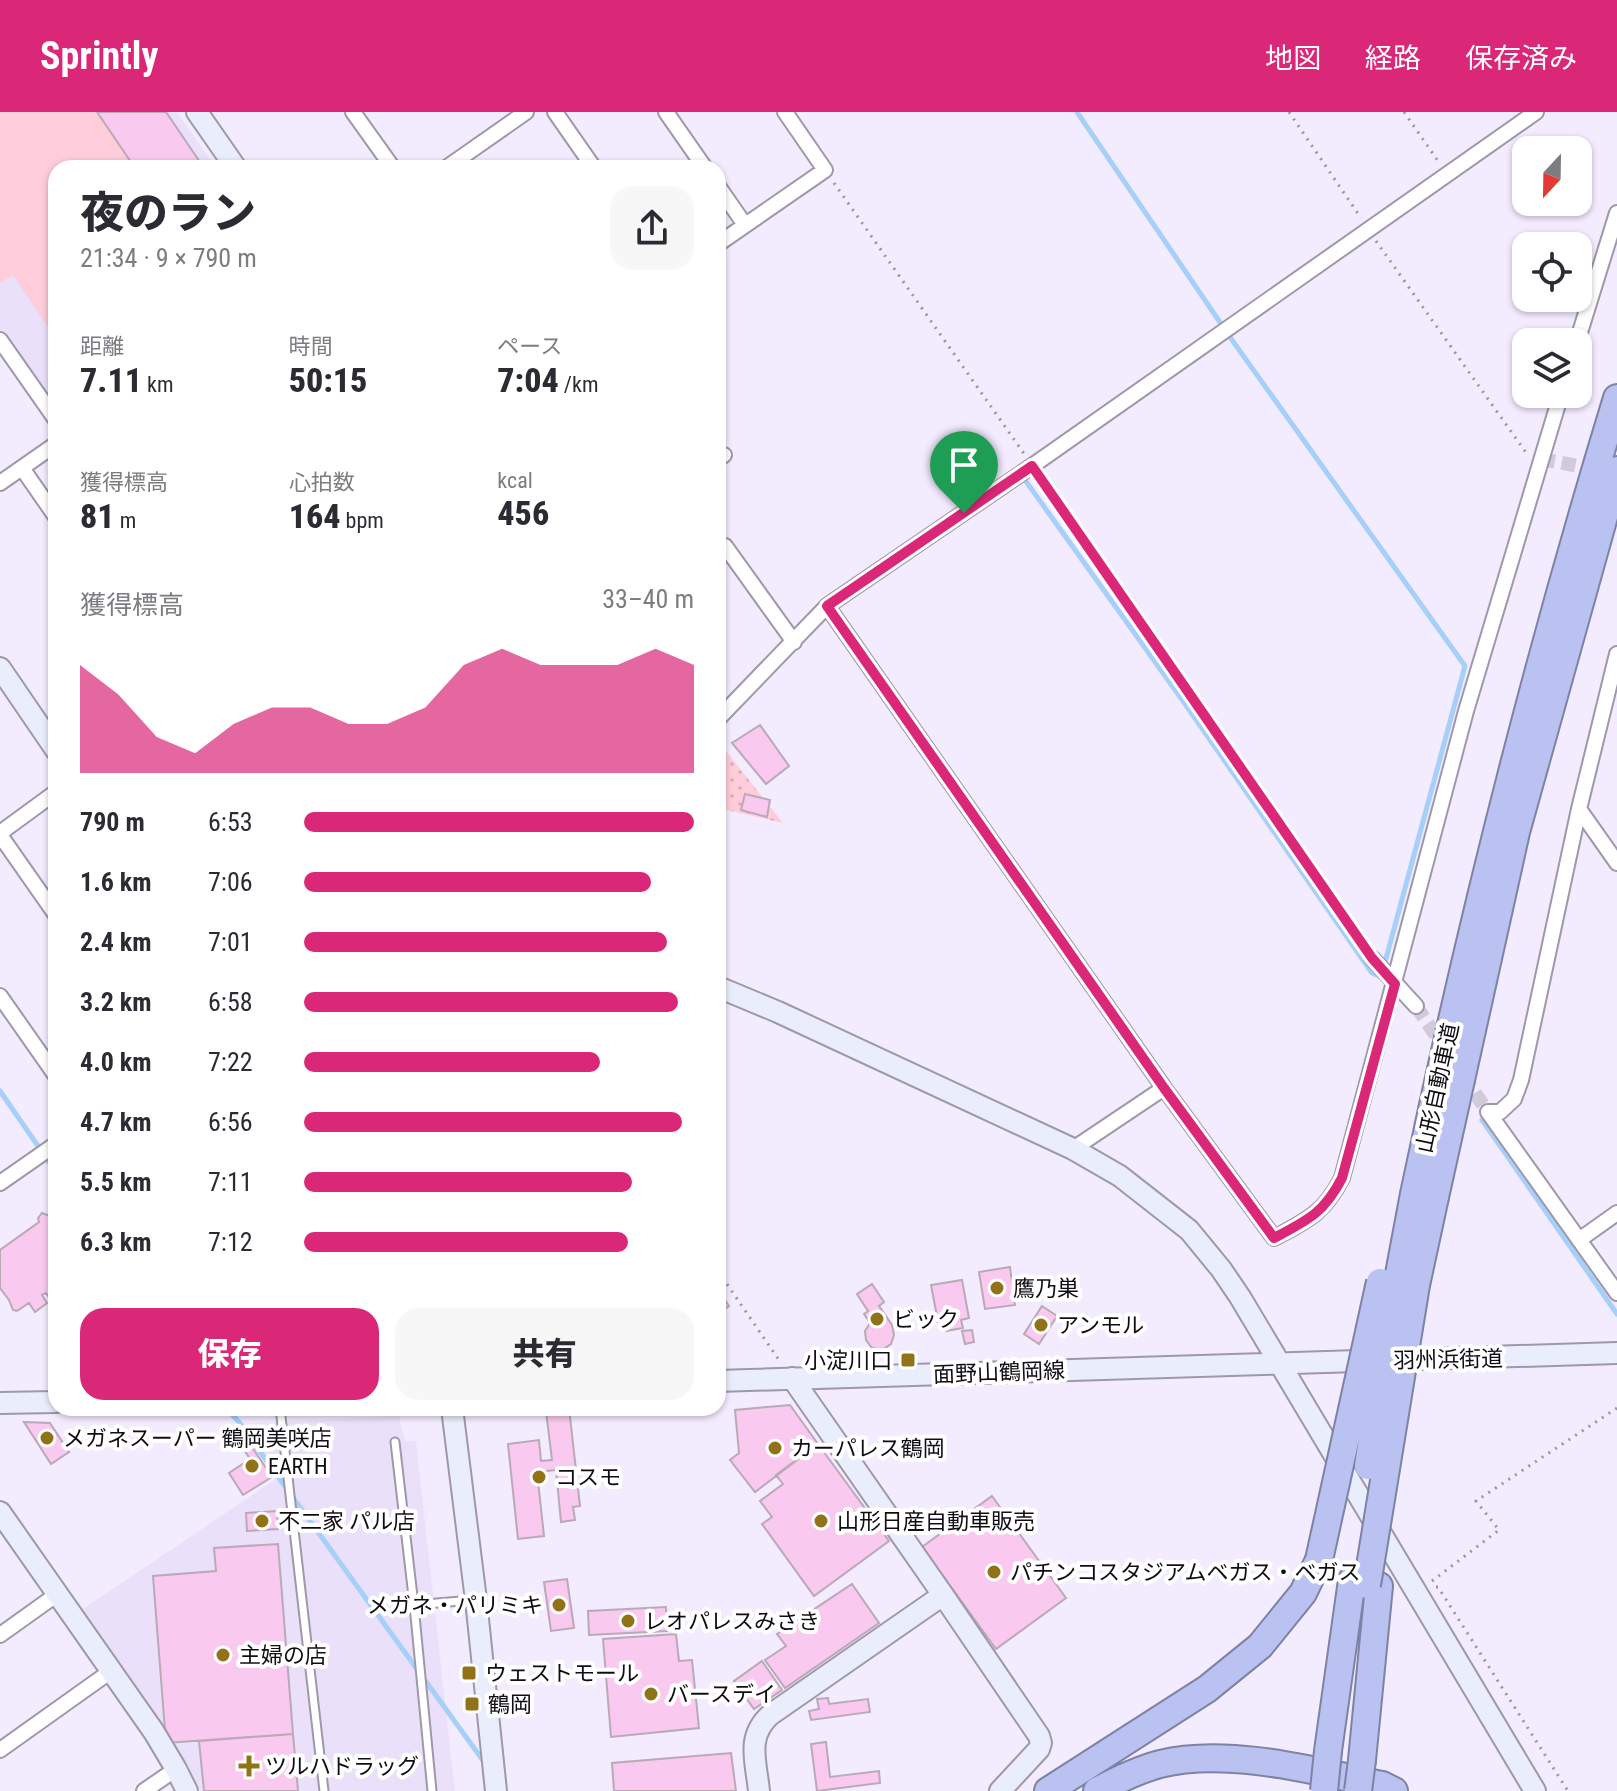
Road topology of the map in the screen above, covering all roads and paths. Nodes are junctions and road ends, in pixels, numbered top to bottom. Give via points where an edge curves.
1 (197, 112) edge
2 (353, 112) edge
3 (526, 112) edge
4 (555, 112) edge
5 (666, 112) edge
6 (785, 112) edge
7 (1289, 112) edge
8 (1404, 112) edge
9 (1536, 112) edge
10 (230, 160) edge
11 (387, 160) edge
12 (457, 160) edge
13 (588, 160) edge
14 (699, 160) edge
15 (825, 170) junction
16 (1447, 174) junction
17 (726, 198) edge
18 (1617, 213) edge
19 (745, 225) junction
20 (1368, 230) junction
21 (726, 238) edge
22 (1581, 328) edge
23 (0, 340) edge
24 (1617, 398) edge
25 (1557, 408) edge
26 (48, 409) edge
27 (48, 450) edge
28 (1541, 459) junction
29 (1032, 466) junction
30 (22, 468) junction
31 (1617, 470) edge
32 (0, 483) edge
33 (48, 505) edge
34 (726, 547) edge
35 (827, 606) junction
36 (794, 642) junction
37 (1617, 654) edge
38 (0, 668) edge
39 (726, 711) edge
40 (48, 738) edge
41 (48, 798) edge
42 (1579, 809) junction
43 (0, 834) edge
44 (1617, 863) edge
45 (48, 903) edge
46 (1372, 958) joint
47 (1395, 984) junction
48 (726, 990) edge
49 (0, 996) edge
50 (1416, 1006) tunnel mouth
51 (48, 1065) edge
52 (1164, 1088) junction
53 (1073, 1149) junction
54 (48, 1150) edge
55 (0, 1183) edge
56 (1417, 1193) junction
57 (1617, 1213) edge
58 (1579, 1240) junction
59 (726, 1283) edge
60 (1617, 1293) edge
61 (1617, 1353) edge
62 (1279, 1364) junction
63 (792, 1378) junction
64 (726, 1381) edge
65 (48, 1402) edge
66 (0, 1403) edge
67 (1617, 1408) edge
68 (281, 1416) edge
69 (453, 1416) edge
70 (395, 1442) dead end
71 (0, 1512) edge
72 (1417, 1593) junction
73 (56, 1595) junction
74 (943, 1595) junction
75 (476, 1600) junction
76 (414, 1605) junction
77 (0, 1635) edge
78 (111, 1671) junction
79 (0, 1750) edge
80 (1344, 1755) junction
81 (176, 1769) junction
82 (144, 1791) edge
83 (187, 1791) edge
84 (324, 1791) edge
85 (432, 1791) edge
86 (496, 1791) edge
87 (759, 1791) edge
88 (1000, 1791) edge
89 (1048, 1791) edge
90 (1097, 1791) edge
91 (1125, 1791) edge
92 (1324, 1791) edge
93 (1333, 1791) edge
94 (1340, 1791) edge
95 (1358, 1791) edge
96 (1394, 1791) edge
97 (1535, 1791) edge
98 (1568, 1791) edge

1 - 10 street
2 - 11 street
3 - 12 street
4 - 13 street
5 - 14 street
6 - 15 street
7 - 20 path
8 - 16 path
9 - 16 street
15 - 19 street
15 - 29 path
16 - 20 street
17 - 19 street
18 - 22 street
19 - 21 street
20 - 28 path via 1527,454
20 - 29 street
23 - 26 street
24 - 56 highway, 山形自動車道 via 1502,811 1439,1073 1411,1151
25 - 28 street
27 - 30 street
28 - 47 street via 1466,711
29 - 35 street
29 - 46 path
30 - 32 street
30 - 33 street
31 - 56 highway, 山形自動車道
34 - 36 street
35 - 36 street
35 - 52 street
36 - 39 street
37 - 42 street
38 - 40 street
41 - 43 street
42 - 44 street
42 - 58 street via 1521,1080 1514,1099 1500,1112 1488,1112
43 - 45 street
46 - 47 street
47 - 50 street
47 - 52 street via 1342,1178 1314,1215 1274,1238
48 - 53 street
49 - 51 street
52 - 53 street
53 - 62 street via 1120,1176 1189,1230 1221,1269
54 - 55 street
56 - 80 highway, bridge
56 - 89 highway, bridge via 1319,1560 1303,1593 1260,1646 1207,1689
57 - 58 street
58 - 60 street
59 - 63 path
61 - 62 street, 羽州浜街道
62 - 63 street, 面野山鶴岡線
62 - 72 street
63 - 64 street, 面野山鶴岡線
63 - 74 street
65 - 66 street
67 - 72 path via 1476,1501 1499,1530
68 - 84 lane
69 - 75 street
70 - 76 lane
71 - 73 street
72 - 97 street
72 - 98 path via 1438,1587
73 - 77 street
73 - 78 street
74 - 87 street via 761,1723 755,1748
74 - 88 street via 1041,1743
75 - 76 lane
75 - 86 street
76 - 85 lane
78 - 79 street
78 - 81 street
80 - 92 highway, bridge
80 - 94 highway
80 - 95 highway, bridge
81 - 82 street
81 - 83 street
90 - 96 highway via 1161,1764 1196,1759 1297,1767
91 - 93 highway via 1200,1771 1250,1774

